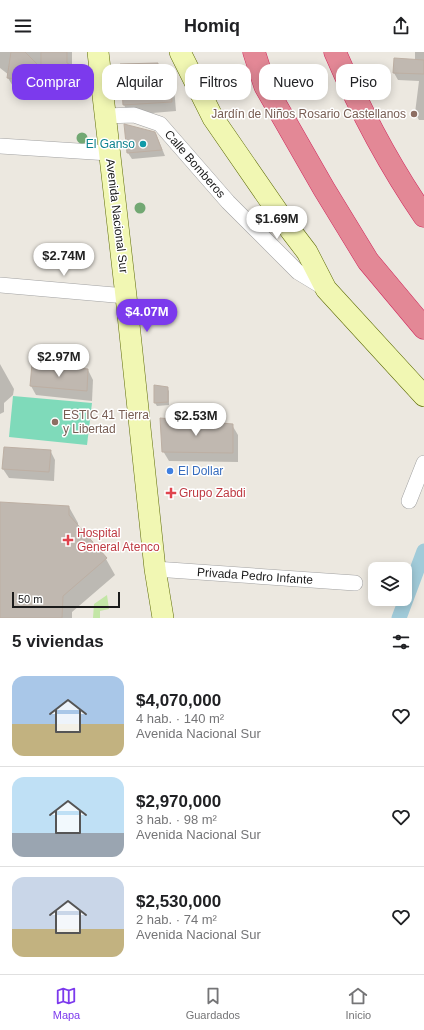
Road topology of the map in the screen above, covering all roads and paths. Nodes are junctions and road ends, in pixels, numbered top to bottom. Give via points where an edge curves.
1 (98, 52) edge
2 (180, 52) edge
3 (254, 52) edge
4 (335, 52) edge
5 (105, 116) junction
6 (0, 146) edge
7 (109, 153) junction
8 (424, 216) edge
9 (0, 285) edge
10 (326, 289) junction
11 (126, 296) junction
12 (422, 326) edge
13 (424, 396) edge
14 (424, 463) edge
15 (409, 501) dead end
16 (155, 569) junction
17 (355, 583) dead end
18 (163, 618) edge

1 - 5 main road, Avenida Nacional Sur
2 - 10 main road via 213,118 307,252
3 - 12 highway via 265,86 368,261
4 - 8 highway via 370,124 408,193
5 - 7 main road, Avenida Nacional Sur
5 - 10 street, Calle Bomberos via 134,115 160,124 228,202 298,272
6 - 7 street
7 - 11 main road, Avenida Nacional Sur
9 - 11 street
10 - 13 main road
11 - 16 main road, Avenida Nacional Sur
14 - 15 street
16 - 17 street, Privada Pedro Infante
16 - 18 main road, Avenida Nacional Sur

